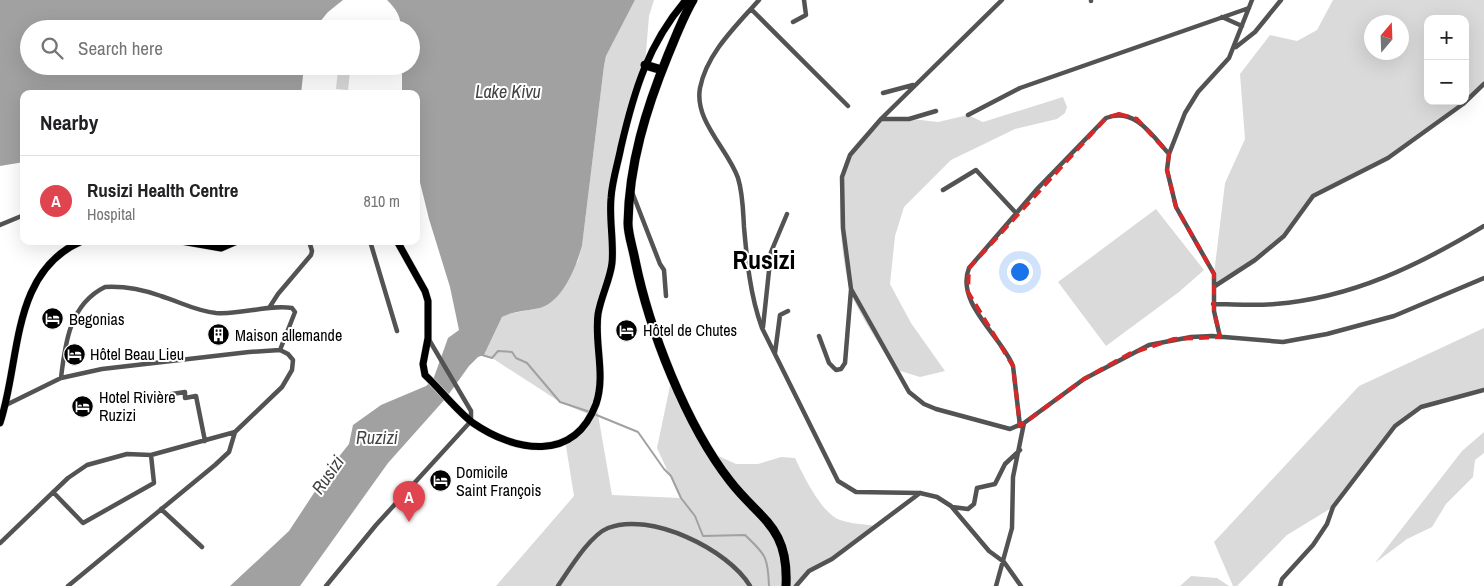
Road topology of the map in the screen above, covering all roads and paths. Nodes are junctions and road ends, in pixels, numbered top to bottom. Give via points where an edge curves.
1 (686, 0) edge
2 (693, 0) edge
3 (759, 0) edge
4 (804, 0) edge
5 (1002, 0) edge
6 (1252, 0) edge
7 (1281, 0) edge
8 (1249, 8) junction
9 (751, 9) junction
10 (1222, 17) junction
11 (793, 22) dead end
12 (1242, 26) junction
13 (1235, 48) junction
14 (645, 65) junction
15 (662, 70) junction
16 (1484, 84) edge
17 (915, 85) junction
18 (883, 92) dead end
19 (848, 106) dead end
20 (936, 111) dead end
21 (968, 115) dead end
22 (881, 120) junction
23 (1169, 154) junction
24 (631, 189) junction
25 (943, 190) dead end
26 (1016, 213) junction
27 (787, 214) dead end
28 (20, 217) edge
29 (0, 225) edge
30 (1484, 226) edge
31 (74, 245) edge
32 (199, 245) edge
33 (230, 245) edge
34 (310, 245) edge
35 (371, 245) edge
36 (399, 245) edge
37 (226, 247) joint
38 (1484, 278) edge
39 (1215, 286) junction
40 (851, 289) junction
41 (666, 296) dead end
42 (1213, 304) junction
43 (269, 308) junction
44 (788, 311) dead end
45 (762, 328) junction
46 (397, 331) dead end
47 (819, 336) dead end
48 (1220, 337) junction
49 (428, 338) junction
50 (280, 350) junction
51 (775, 354) junction
52 (61, 378) junction
53 (1484, 390) edge
54 (172, 394) dead end
55 (4, 406) junction
56 (471, 421) junction
57 (0, 423) edge
58 (1022, 425) junction
59 (235, 432) junction
60 (205, 441) junction
61 (1020, 450) junction
62 (151, 455) junction
63 (53, 492) junction
64 (920, 493) junction
65 (951, 506) junction
66 (161, 509) junction
67 (0, 543) edge
68 (202, 547) dead end
69 (1004, 562) junction
70 (68, 586) edge
71 (326, 586) edge
72 (558, 586) edge
73 (750, 586) edge
74 (786, 586) edge
75 (796, 586) edge
76 (996, 586) edge
77 (1021, 586) edge
78 (1280, 586) edge

1 - 14 main road
2 - 15 highway
3 - 9 street
4 - 11 street via 806,15
5 - 17 street
6 - 8 street
7 - 13 street via 1255,32
8 - 10 street
8 - 12 street
9 - 19 street
9 - 45 street via 720,44 707,68 699,101 734,169 741,190 751,287
10 - 12 street
10 - 21 street via 1020,88
12 - 13 street
13 - 23 street via 1185,113
14 - 15 highway
14 - 56 main road via 627,123 611,198 612,262 598,313 600,381 596,403 575,434 546,448 532,448 504,440
15 - 24 highway via 640,133
16 - 39 street via 1463,104 1388,158 1313,196 1284,236
17 - 18 street
17 - 22 street
20 - 22 street via 909,119
22 - 40 street via 850,155 842,177 843,228
23 - 26 street via 1137,119 1119,114 1106,118
23 - 39 street via 1167,170 1176,208 1208,261
24 - 41 street via 664,270
24 - 74 highway via 628,225 644,303 672,376 690,415 730,481 776,532 786,565
25 - 26 street via 976,170
26 - 58 street via 969,268 966,283 987,328 1010,357
27 - 45 street via 771,252
28 - 29 street
30 - 42 street via 1416,265 1357,288 1274,304
31 - 55 main road via 40,273 32,288 20,326
32 - 37 main road
33 - 37 main road
34 - 43 street via 311,256
35 - 46 street
36 - 49 main road via 425,291
38 - 48 street via 1394,316 1344,330 1283,342
39 - 42 street
40 - 47 street via 845,363 841,369 836,370 829,363
40 - 58 street via 904,385 915,398 936,409 1000,427
42 - 48 street
43 - 50 street via 289,307 295,312
43 - 52 street via 239,313 205,311 160,296 105,286 84,300 74,318
44 - 51 street via 780,316
45 - 51 street
48 - 58 street via 1174,339 1149,345 1084,379
49 - 56 street via 468,404
49 - 56 main road via 423,364 425,375
50 - 52 street via 169,360
50 - 59 street via 293,360 288,377 282,387
51 - 64 street via 838,481 862,493
52 - 55 street
53 - 78 street via 1421,407 1395,426 1346,487 1313,545 1282,579
54 - 60 street via 185,392 185,398 196,396
55 - 57 main road
56 - 71 street via 376,525
58 - 61 street
59 - 60 street
59 - 66 street via 229,452
60 - 62 street
61 - 65 street via 1004,464 995,484 977,488 974,504 968,509
61 - 69 street via 1013,477 1012,528
62 - 63 street via 127,454 95,462
62 - 63 street via 154,483 83,523
63 - 67 street
64 - 65 street via 937,497
64 - 75 street via 832,558 809,571
65 - 69 street via 989,551
66 - 68 street
66 - 70 street
69 - 76 street
69 - 77 street
72 - 73 street via 598,533 622,525 658,528 687,538 733,565

